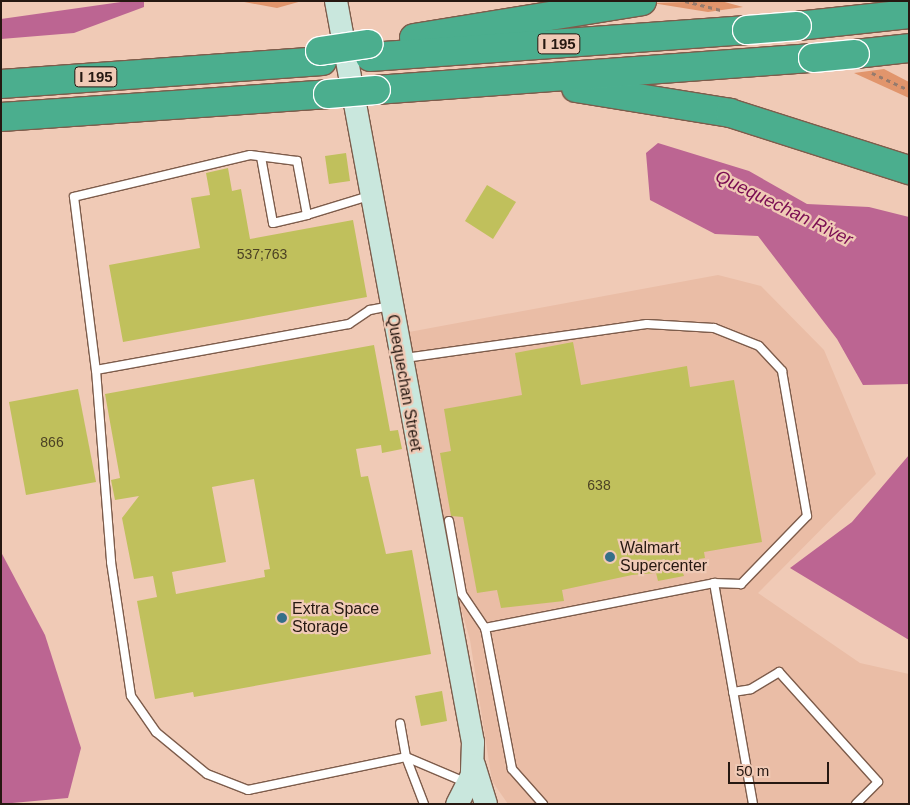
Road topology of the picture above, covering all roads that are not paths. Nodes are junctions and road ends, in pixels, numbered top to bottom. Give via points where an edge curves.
1 (336, 1) edge
2 (642, 1) edge
3 (909, 14) edge
4 (909, 48) edge
5 (369, 51) junction
6 (508, 81) junction
7 (1, 84) edge
8 (1, 117) edge
9 (261, 157) junction
10 (909, 170) edge
11 (371, 195) junction
12 (307, 215) junction
13 (390, 306) junction
14 (400, 360) junction
15 (96, 370) junction
16 (449, 521) dead end
17 (714, 583) junction
18 (485, 628) junction
19 (733, 692) junction
20 (400, 724) dead end
21 (406, 757) junction
22 (472, 774) junction
23 (424, 804) edge
24 (457, 804) edge
25 (486, 804) edge
26 (543, 804) edge
27 (753, 804) edge
28 (856, 804) edge

1 - 11 main road, Quequechan Street
2 - 5 highway
3 - 5 highway, I 195, bridge via 797,26 738,21
4 - 6 highway, I 195, bridge via 862,63 813,58
5 - 7 highway, I 195 via 190,70
6 - 8 highway, I 195, bridge
6 - 10 highway via 702,106
9 - 12 lane via 297,161
9 - 12 lane via 273,223
9 - 15 lane via 250,155 74,197
11 - 12 lane
11 - 13 main road, Quequechan Street
13 - 14 main road, Quequechan Street
13 - 15 lane via 370,310 349,324
14 - 17 lane via 647,324 714,328 759,346 782,371 808,516 741,584
14 - 22 main road, Quequechan Street via 454,638
15 - 21 lane via 110,562 131,696 156,732 207,774 248,790
16 - 18 lane via 462,594
17 - 18 lane
17 - 19 lane
18 - 26 lane via 512,769
19 - 27 lane
19 - 28 lane via 751,689 779,672 878,782
20 - 21 lane
21 - 22 lane
21 - 23 lane
22 - 24 main road
22 - 25 main road, Quequechan Street

